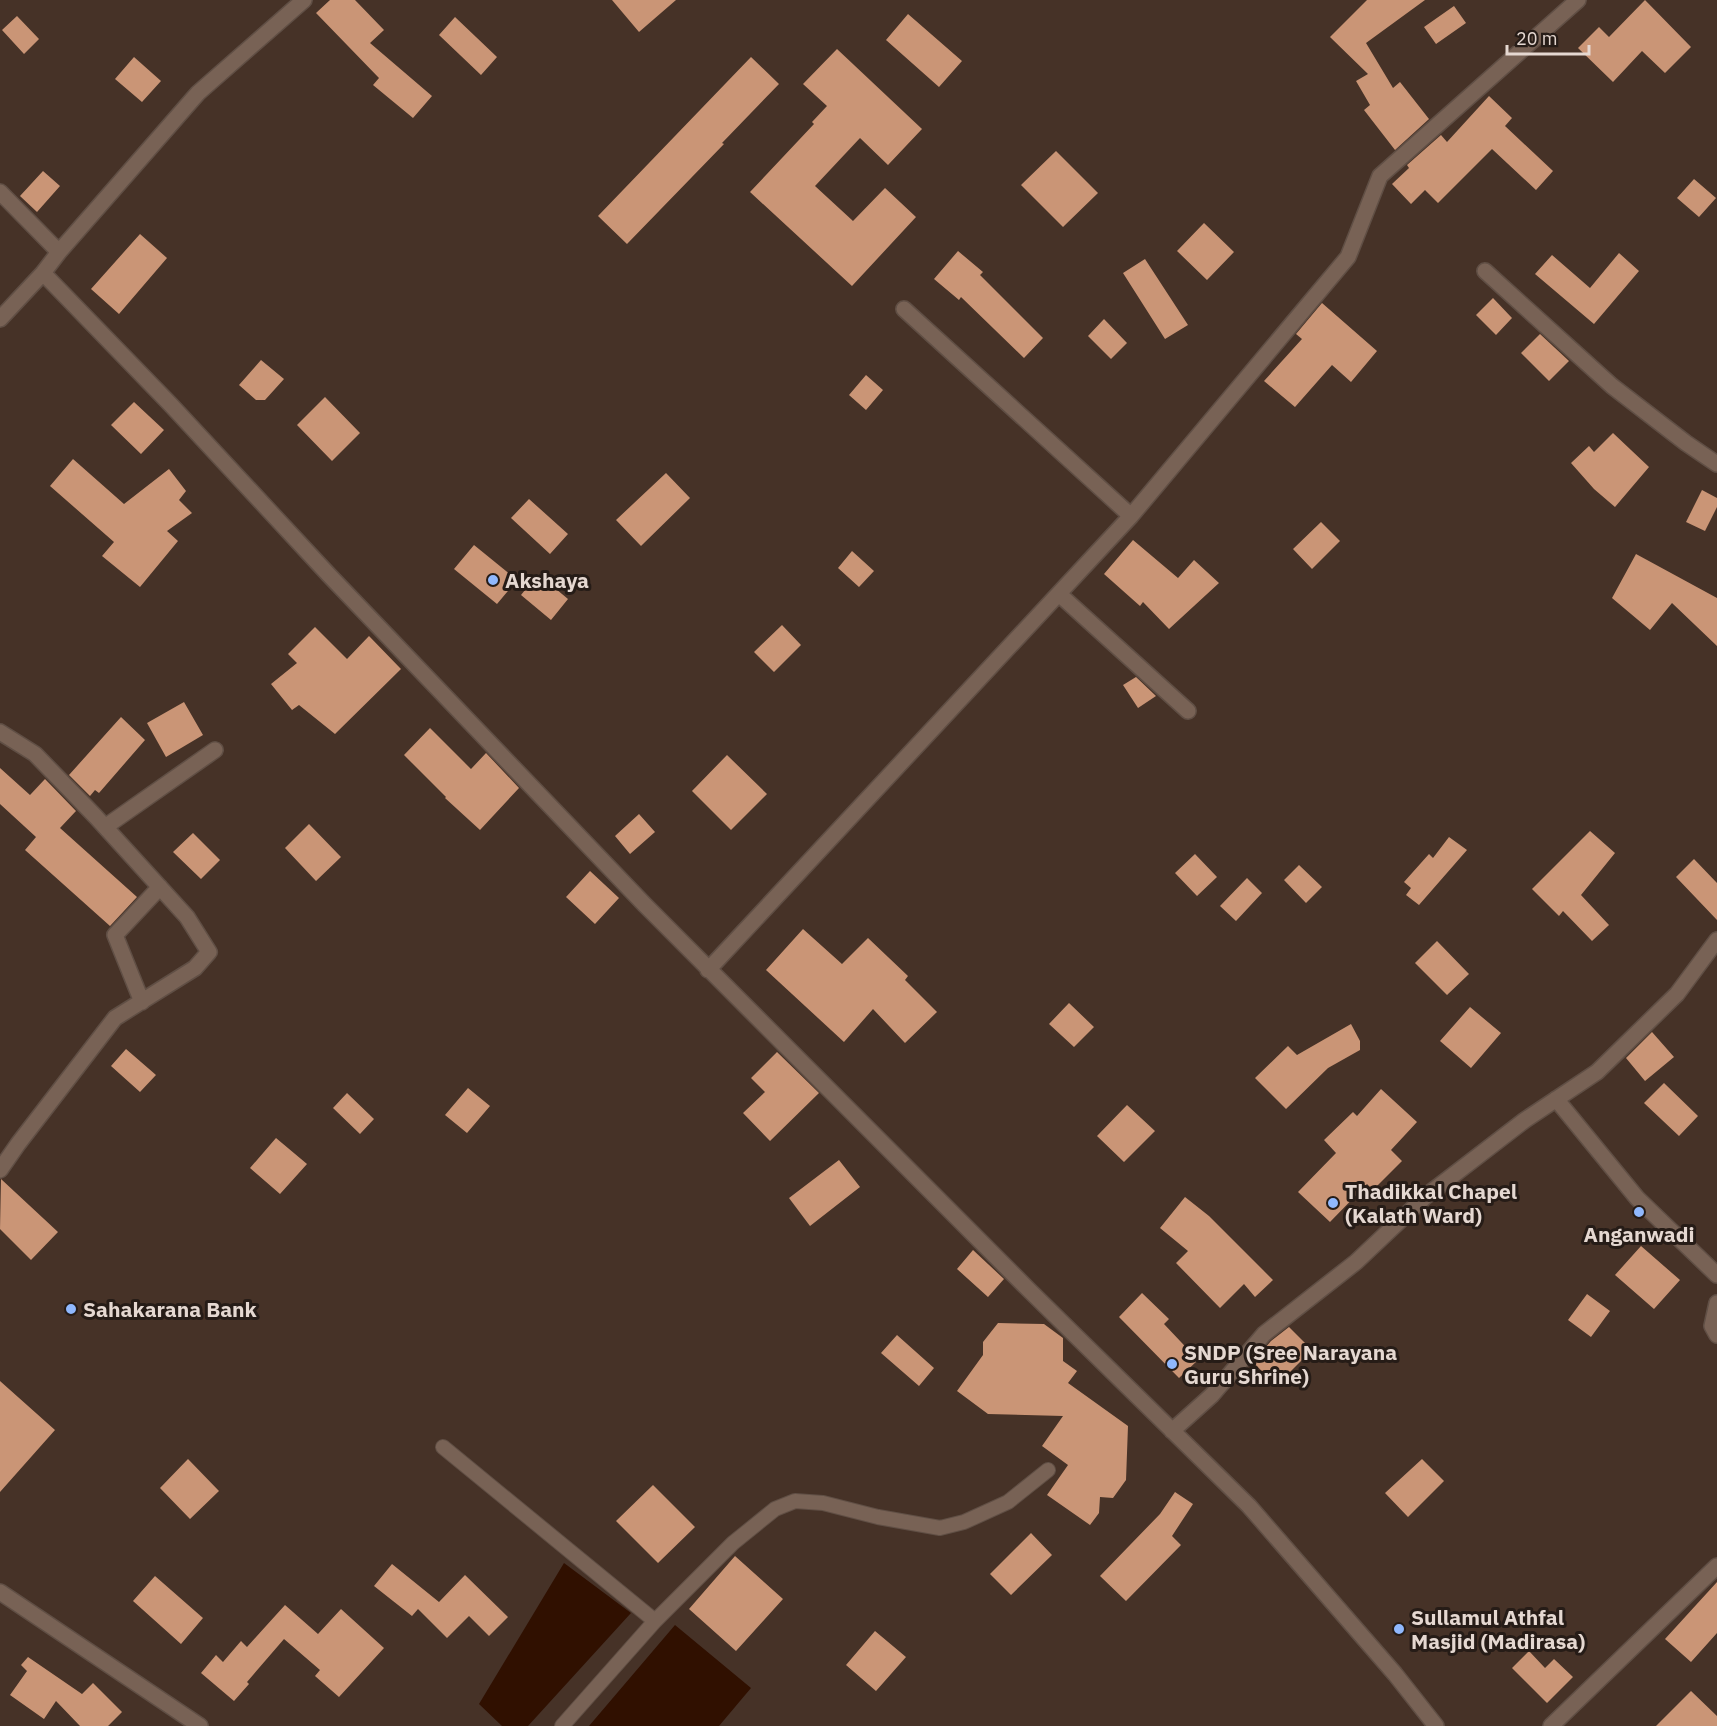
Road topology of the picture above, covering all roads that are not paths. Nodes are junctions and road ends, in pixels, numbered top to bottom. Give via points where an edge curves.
1 (304, 0) edge
2 (1578, 0) edge
3 (0, 192) edge
4 (58, 252) junction
5 (1485, 271) dead end
6 (43, 273) junction
7 (904, 309) dead end
8 (0, 319) edge
9 (1717, 464) edge
10 (1131, 516) junction
11 (1059, 594) junction
12 (1188, 711) dead end
13 (0, 732) edge
14 (215, 750) dead end
15 (105, 827) junction
16 (160, 887) junction
17 (1717, 940) edge
18 (708, 970) junction
19 (142, 1002) junction
20 (1556, 1099) junction
21 (0, 1170) edge
22 (1717, 1275) edge
23 (1717, 1303) edge
24 (1717, 1335) edge
25 (1172, 1431) junction
26 (443, 1447) dead end
27 (1048, 1470) dead end
28 (1717, 1566) edge
29 (0, 1592) edge
30 (655, 1621) junction
31 (200, 1726) edge
32 (562, 1726) edge
33 (1436, 1726) edge
34 (1551, 1726) edge

1 - 4 street via 198,93
2 - 10 street via 1380,176 1348,257
3 - 4 street
4 - 6 street
5 - 9 street via 1612,386
6 - 8 street
6 - 18 street
7 - 10 street
10 - 11 street
11 - 12 street
11 - 18 street
13 - 15 street via 35,754
14 - 15 street
15 - 16 street
16 - 19 street via 116,935
16 - 19 street via 187,917 209,952 195,968
17 - 20 street via 1677,994 1597,1072
18 - 25 street
19 - 21 street via 116,1018
20 - 22 street via 1637,1198
20 - 25 street via 1426,1196 1356,1262 1264,1334 1212,1395
23 - 24 street via 1712,1326
25 - 33 street via 1249,1506
26 - 30 lane
27 - 30 lane via 1008,1502 940,1528 823,1503 795,1501 775,1509 733,1543
28 - 34 street
29 - 31 street
30 - 32 lane

